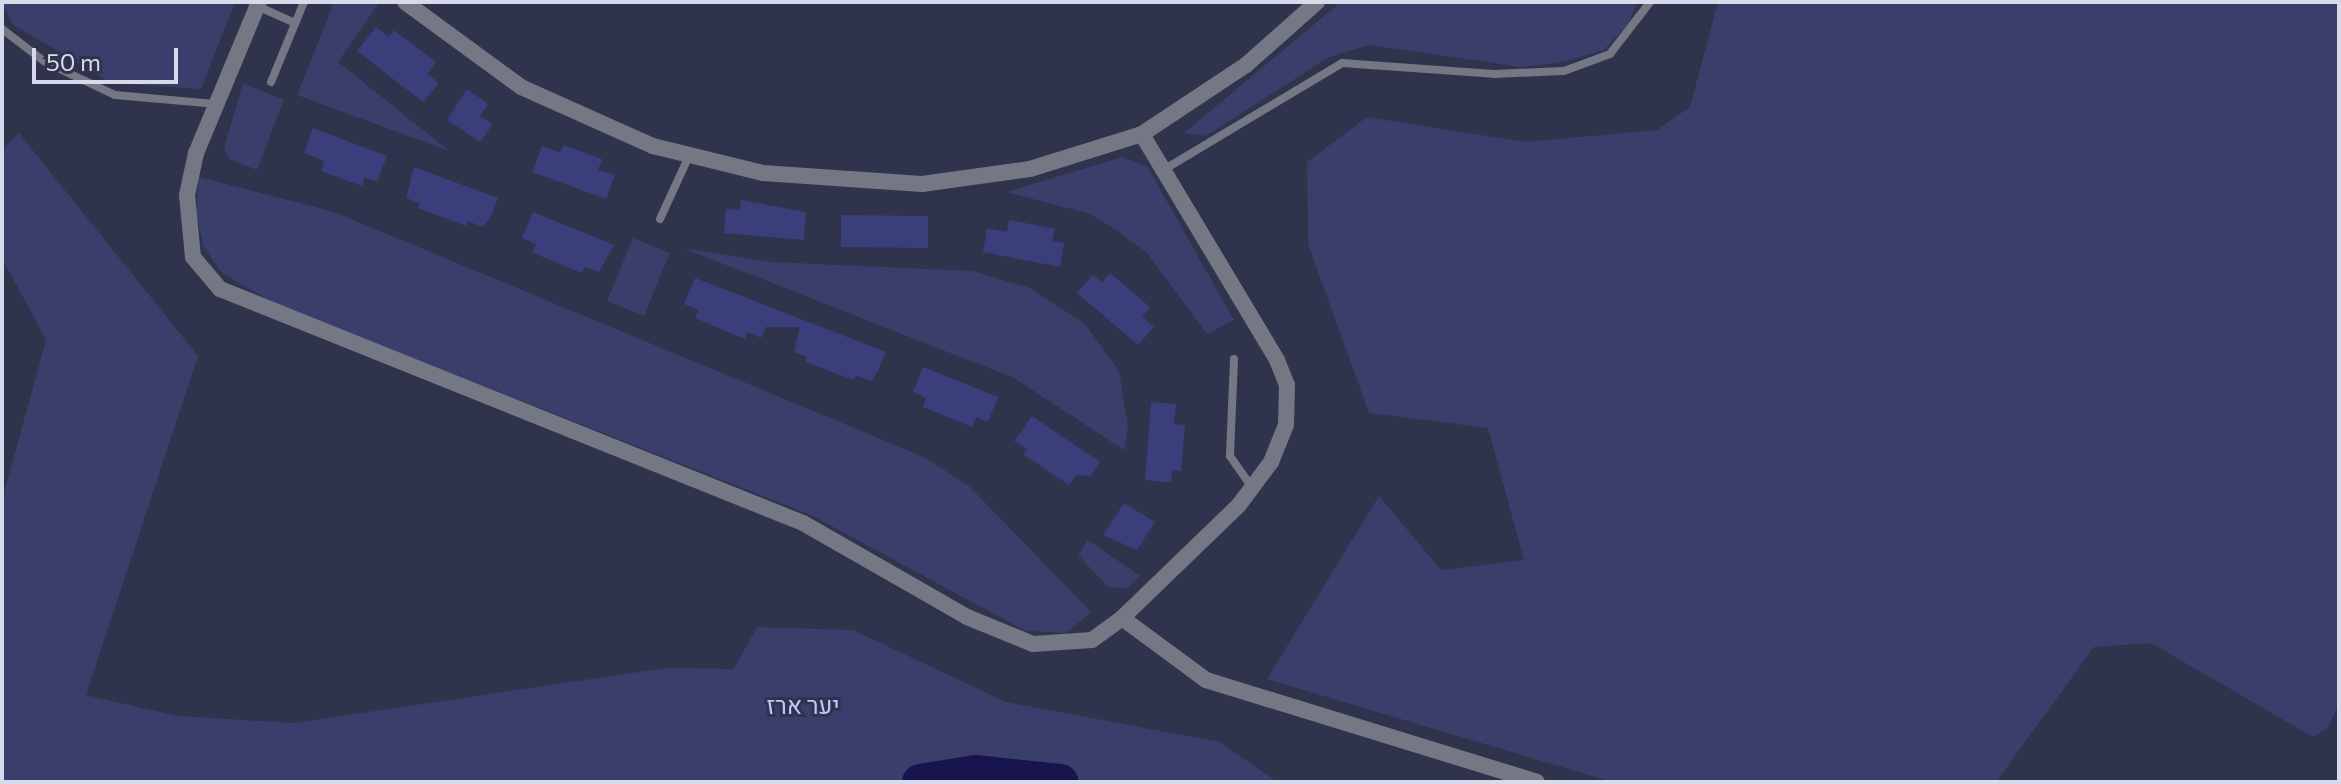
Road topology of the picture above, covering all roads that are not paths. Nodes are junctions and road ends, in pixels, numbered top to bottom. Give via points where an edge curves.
1 (304, 2) edge
2 (405, 2) edge
3 (1317, 2) edge
4 (1650, 2) edge
5 (258, 4) edge
6 (295, 23) junction
7 (2, 29) edge
8 (271, 82) dead end
9 (215, 104) junction
10 (1142, 134) junction
11 (689, 156) junction
12 (1165, 169) junction
13 (660, 219) dead end
14 (1234, 359) dead end
15 (1252, 487) junction
16 (1122, 618) junction
17 (1537, 782) edge

1 - 6 lane
2 - 11 street via 521,87 602,128
3 - 10 street via 1237,72
4 - 12 lane via 1610,54 1564,71 1494,74 1342,63
5 - 6 lane
5 - 9 street
6 - 8 lane
7 - 9 lane via 45,62 115,95
9 - 16 street via 196,153 185,216 193,257 220,289 242,302 803,523 1002,635 1033,644 1076,645
10 - 11 street via 1030,169 922,184 814,180
10 - 12 street
11 - 13 lane
12 - 15 street via 1287,385 1281,444
14 - 15 lane via 1230,456
15 - 16 street via 1189,559
16 - 17 street via 1206,680

